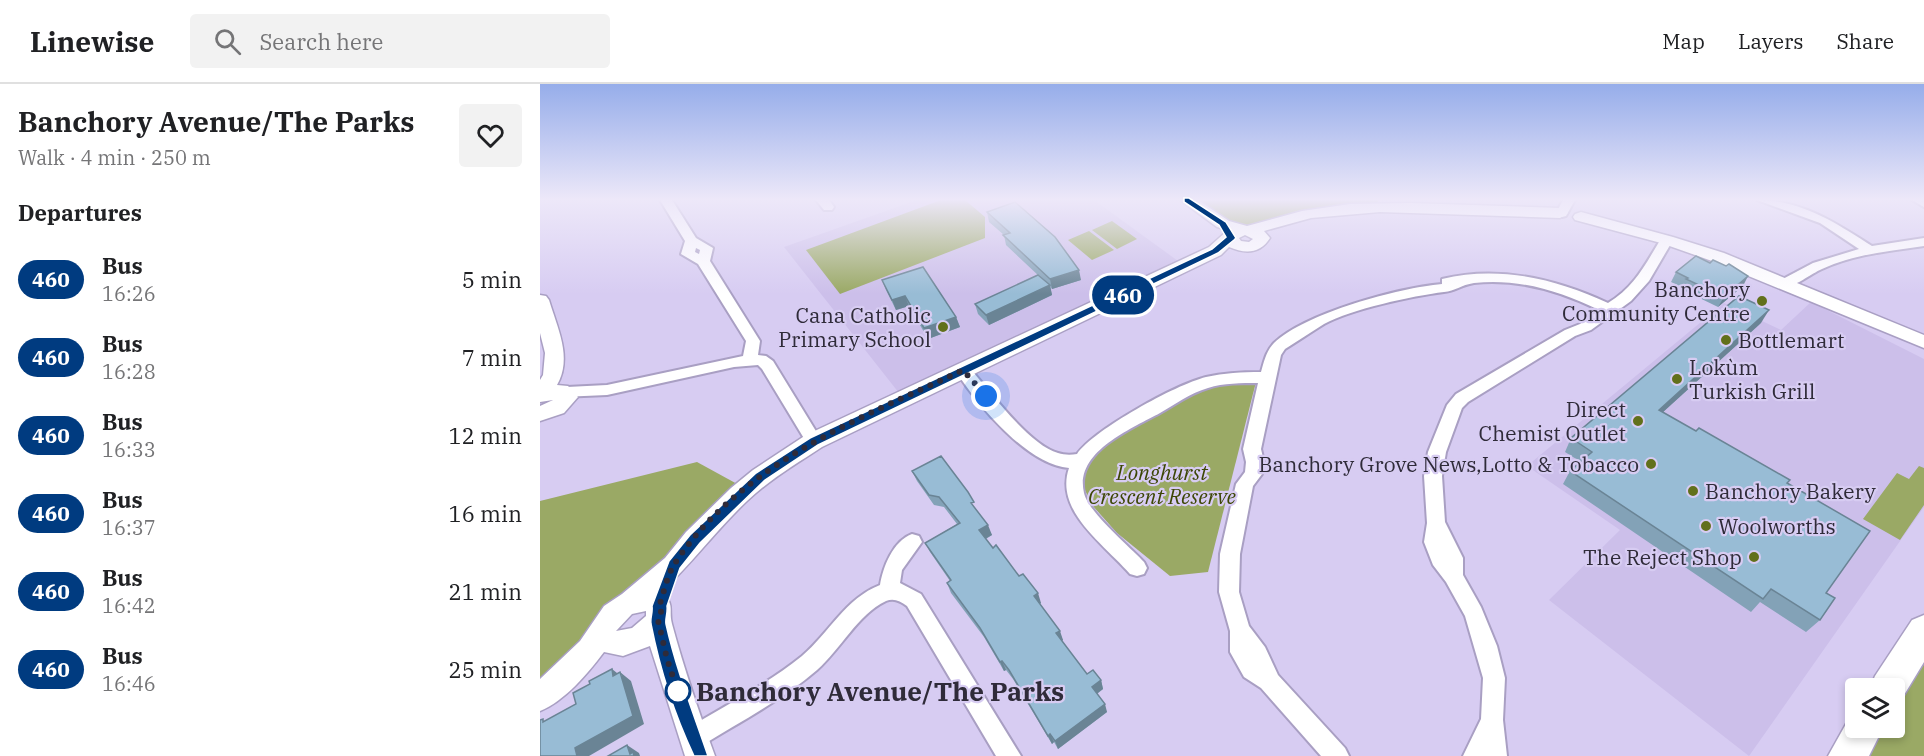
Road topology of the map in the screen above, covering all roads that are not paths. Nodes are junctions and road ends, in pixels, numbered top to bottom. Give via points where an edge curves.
1 (685, 231) edge
2 (1235, 231) edge
3 (1252, 231) edge
4 (1632, 231) edge
5 (1841, 231) edge
6 (1241, 235) junction
7 (1667, 240) junction
8 (1917, 243) edge
9 (1868, 249) junction
10 (1924, 253) edge
11 (1789, 286) junction
12 (540, 303) edge
13 (1607, 311) junction
14 (1912, 340) edge
15 (1924, 351) edge
16 (750, 360) junction
17 (963, 370) junction
18 (1270, 371) junction
19 (551, 401) edge
20 (814, 441) junction
21 (1082, 461) junction
22 (912, 542) dead end
23 (674, 565) junction
24 (1137, 568) dead end
25 (889, 591) junction
26 (632, 601) junction
27 (659, 613) junction
28 (1924, 631) edge
29 (617, 640) junction
30 (667, 659) junction
31 (1894, 678) edge
32 (540, 698) edge
33 (1492, 720) junction
34 (1858, 738) edge
35 (696, 747) edge
36 (1009, 756) edge
37 (1336, 756) edge
38 (1475, 756) edge
39 (1495, 756) edge
40 (1847, 756) edge

1 - 16 street via 691,241 688,254 703,261 753,342
2 - 6 street
3 - 6 street
4 - 7 street
5 - 9 street
6 - 17 street via 1215,251
7 - 11 street
7 - 13 street via 1642,282
8 - 9 street
8 - 10 street
9 - 11 street via 1840,256
11 - 14 street
12 - 19 street via 555,353
13 - 18 street via 1571,291 1539,281 1509,277 1456,282 1447,288 1424,290 1333,315 1294,338
13 - 33 street via 1586,328 1570,333 1478,390 1472,403 1450,423 1437,452 1433,476 1434,542 1440,559 1474,613 1486,646 1494,678
14 - 15 street
16 - 19 street
16 - 20 street via 768,365
17 - 20 street
17 - 21 street via 1031,447 1062,461
18 - 21 street via 1197,385 1112,432
18 - 37 street via 1252,449 1253,474 1245,484 1230,554 1229,592 1240,631 1241,652 1252,670 1269,681
20 - 23 street via 739,494
21 - 24 street via 1076,472 1075,494 1087,513
22 - 25 street via 893,568
23 - 26 street
23 - 27 street
25 - 35 street via 863,606 809,663
25 - 36 street via 907,593 914,600
26 - 27 street via 651,599
26 - 29 street via 611,616
27 - 29 street via 644,635
27 - 30 street
28 - 31 highway
29 - 30 street
29 - 32 street via 572,670
30 - 35 street
33 - 38 street
33 - 39 street
34 - 40 highway

